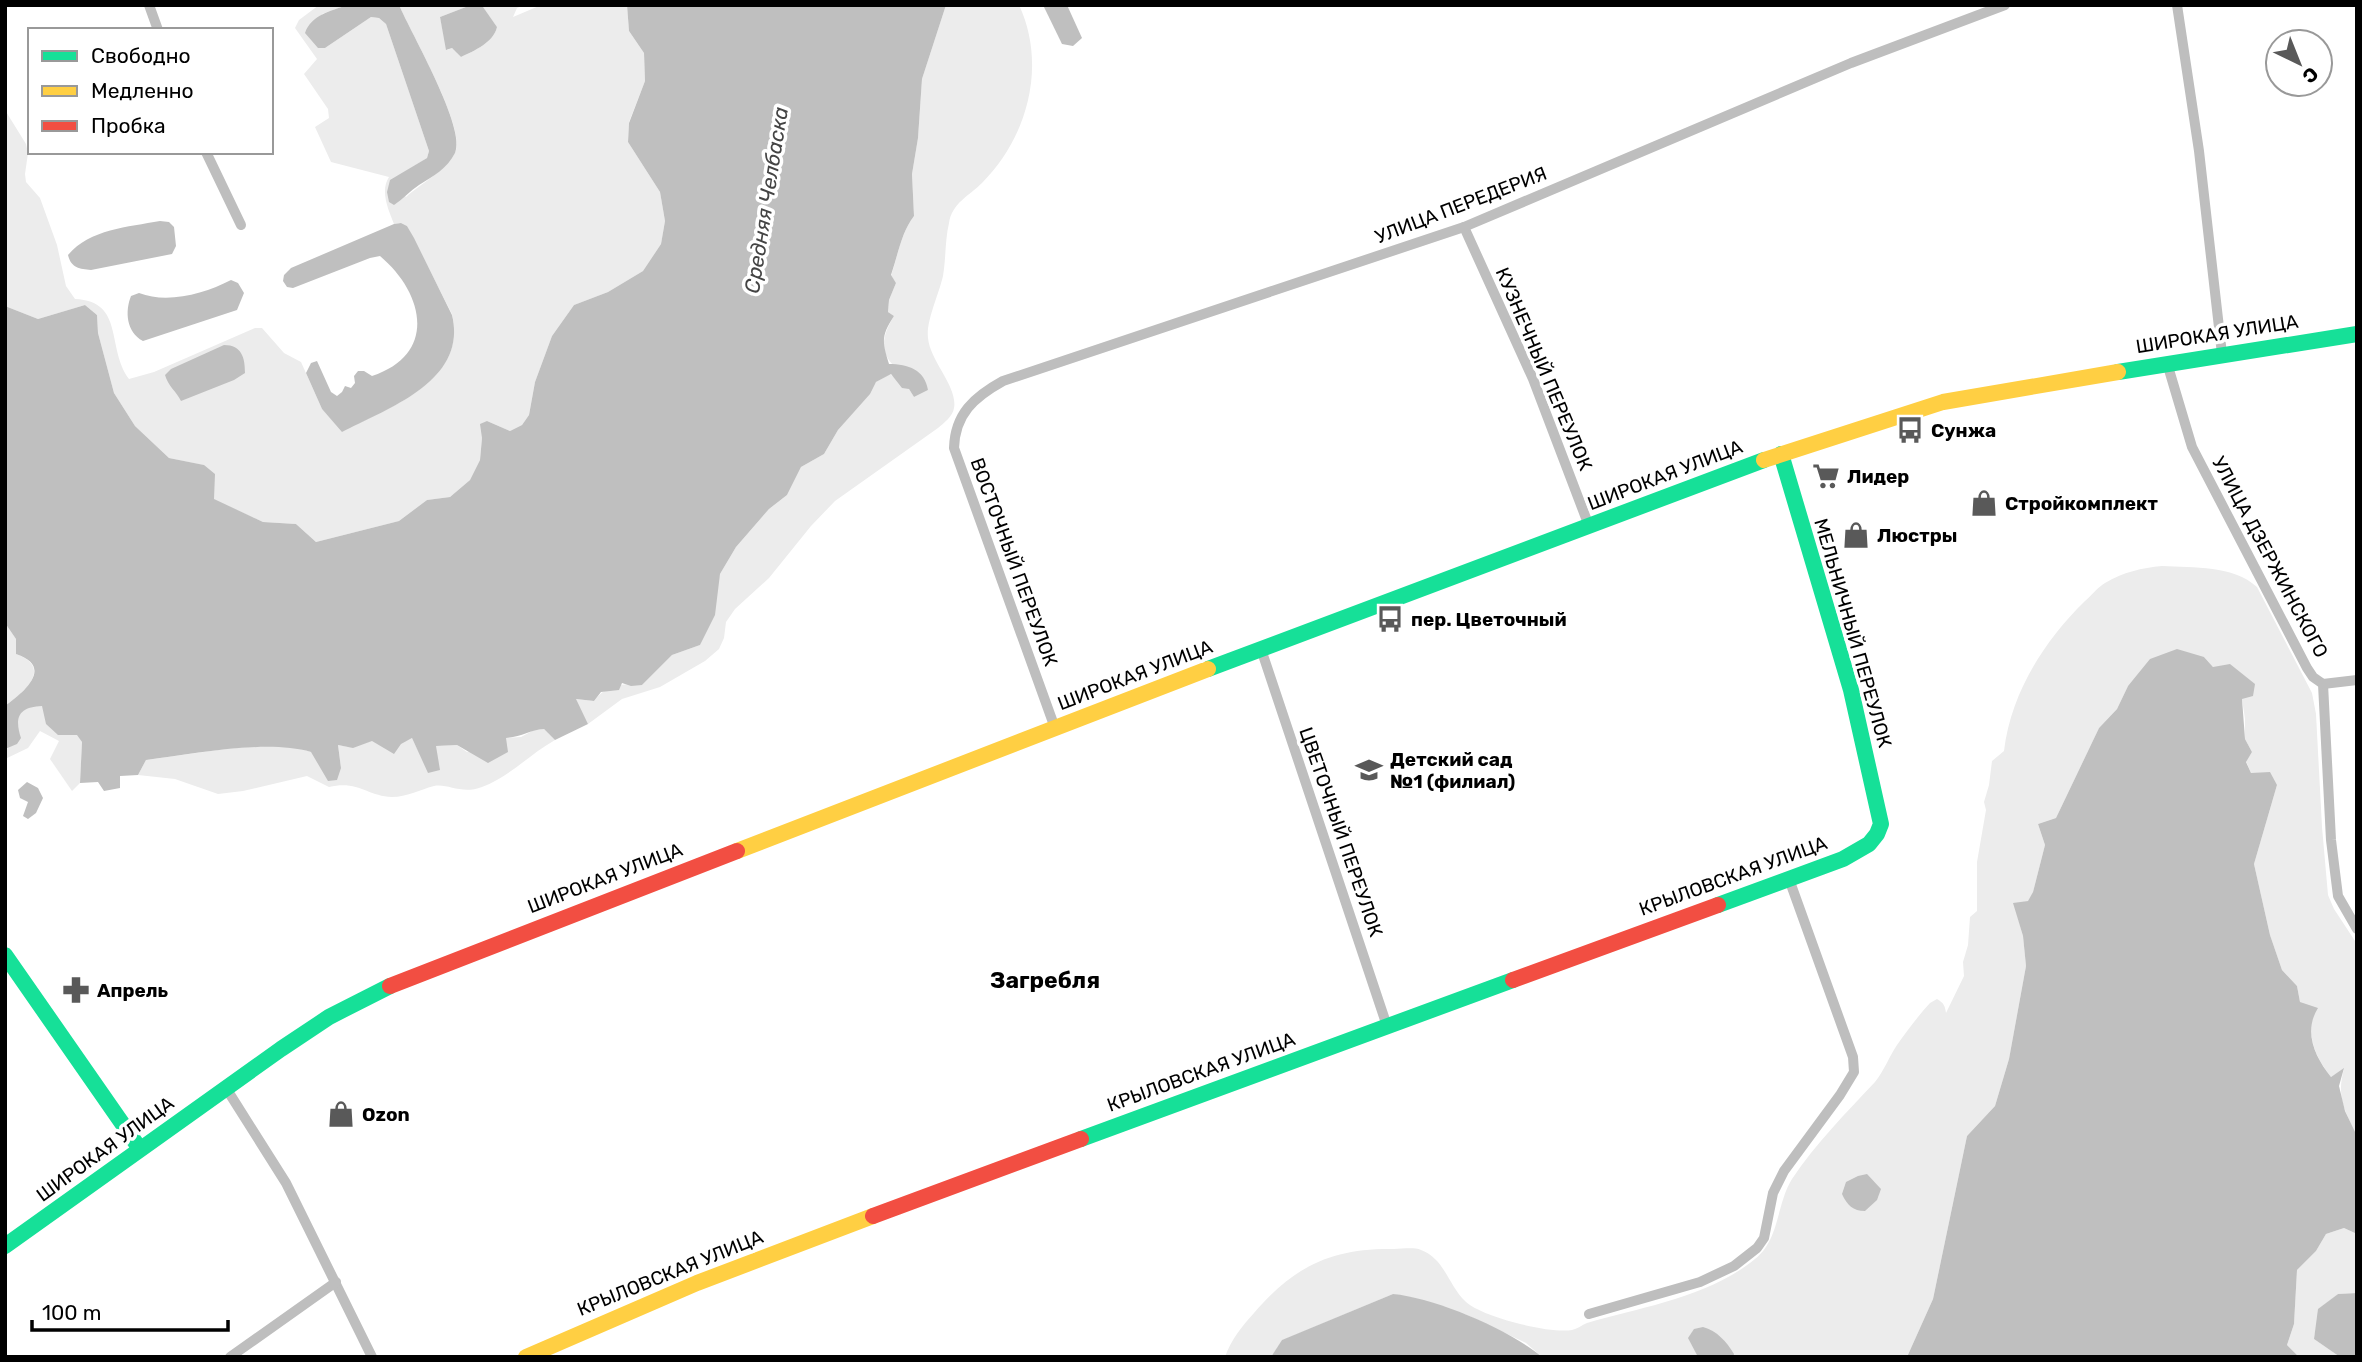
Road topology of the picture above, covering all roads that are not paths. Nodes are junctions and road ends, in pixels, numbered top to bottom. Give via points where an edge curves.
1 (149, 5) edge
2 (2005, 5) edge
3 (2177, 5) edge
4 (157, 28) edge
5 (207, 154) edge
6 (241, 225) dead end
7 (1464, 227) junction
8 (2357, 334) edge
9 (2222, 354) junction
10 (2167, 363) junction
11 (954, 448) joint
12 (1781, 454) junction
13 (1589, 526) junction
14 (1261, 649) junction
15 (2357, 680) edge
16 (2323, 684) junction
17 (1055, 728) junction
18 (1881, 824) joint
19 (1789, 879) junction
20 (2357, 929) edge
21 (5, 955) edge
22 (1387, 1026) junction
23 (226, 1088) junction
24 (140, 1149) junction
25 (5, 1246) edge
26 (336, 1282) junction
27 (1589, 1314) dead end
28 (230, 1357) edge
29 (372, 1357) edge
30 (526, 1357) edge

1 - 4 street
2 - 7 street, УЛИЦА ПЕРЕДЕРИЯ via 1851,63
3 - 9 street
5 - 6 street
7 - 11 street, УЛИЦА ПЕРЕДЕРИЯ via 1003,381 966,410 954,432
7 - 13 street, КУЗНЕЧНЫЙ ПЕРЕУЛОК via 1533,379
8 - 9 street, ШИРОКАЯ УЛИЦА
9 - 10 street, ШИРОКАЯ УЛИЦА
10 - 12 street, ШИРОКАЯ УЛИЦА via 1943,402
10 - 16 street, УЛИЦА ДЗЕРЖИНСКОГО via 2193,447 2307,668
11 - 17 street, ВОСТОЧНЫЙ ПЕРЕУЛОК
12 - 13 street, ШИРОКАЯ УЛИЦА
12 - 18 street, МЕЛЬНИЧНЫЙ ПЕРЕУЛОК via 1851,690
13 - 14 street, ШИРОКАЯ УЛИЦА
14 - 17 street, ШИРОКАЯ УЛИЦА
14 - 22 street, ЦВЕТОЧНЫЙ ПЕРЕУЛОК
15 - 16 street
16 - 20 street, УЛИЦА ДЗЕРЖИНСКОГО via 2336,885
17 - 23 street, ШИРОКАЯ УЛИЦА via 395,983 329,1017
18 - 19 street, КРЫЛОВСКАЯ УЛИЦА via 1878,837 1862,849
19 - 22 street, КРЫЛОВСКАЯ УЛИЦА
19 - 27 street via 1853,1057 1854,1072 1784,1171 1757,1248 1734,1266 1700,1282
21 - 24 street
22 - 30 street, КРЫЛОВСКАЯ УЛИЦА via 708,1279
23 - 24 street, ШИРОКАЯ УЛИЦА
23 - 26 street via 286,1183
24 - 25 street, ШИРОКАЯ УЛИЦА
26 - 28 street
26 - 29 street

